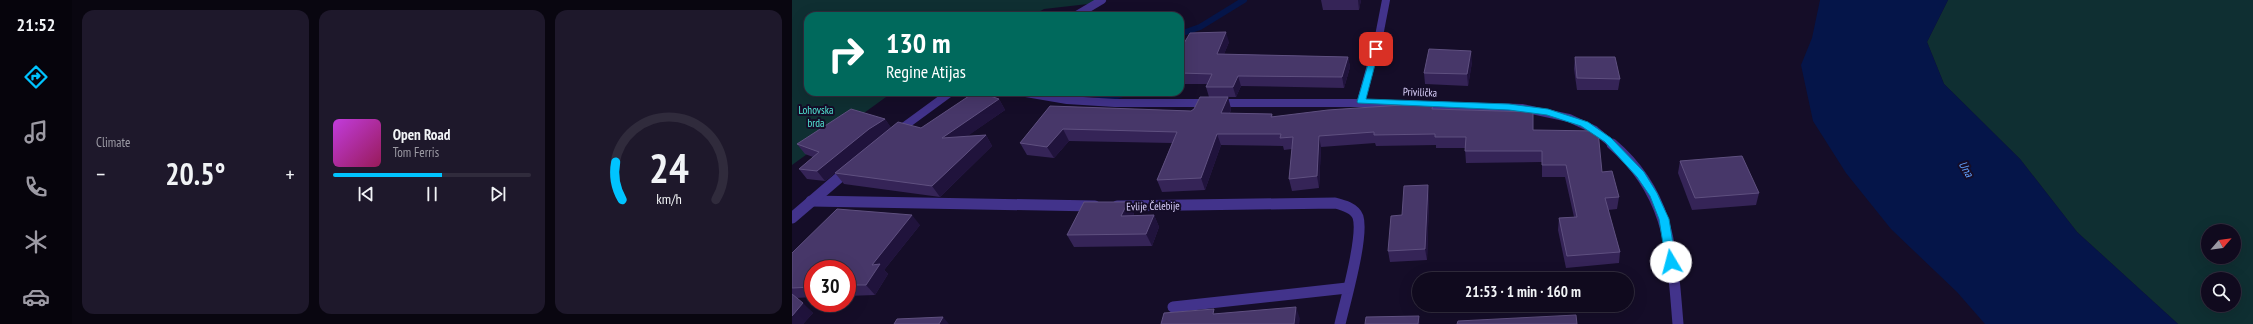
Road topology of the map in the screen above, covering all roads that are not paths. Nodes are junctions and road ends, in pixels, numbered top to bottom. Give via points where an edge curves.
1 (1102, 0) edge
2 (1386, 0) edge
3 (1082, 12) edge
4 (946, 96) edge
5 (1043, 96) edge
6 (1361, 102) junction
7 (884, 142) edge
8 (853, 166) edge
9 (811, 201) junction
10 (792, 218) edge
11 (1348, 288) junction
12 (1173, 307) dead end
13 (1340, 324) edge
14 (1678, 324) edge

1 - 3 street
2 - 6 street
4 - 7 street
5 - 6 street, Privilička via 1077,102 1126,104
6 - 14 street, Privilička via 1509,107 1548,112 1584,124 1608,140 1641,175 1654,195 1664,219
8 - 9 street
9 - 10 street
9 - 11 street, Evlije Čelebije via 1101,206 1335,204 1353,210 1360,226
11 - 12 street
11 - 13 street, Evlije Čelebije

